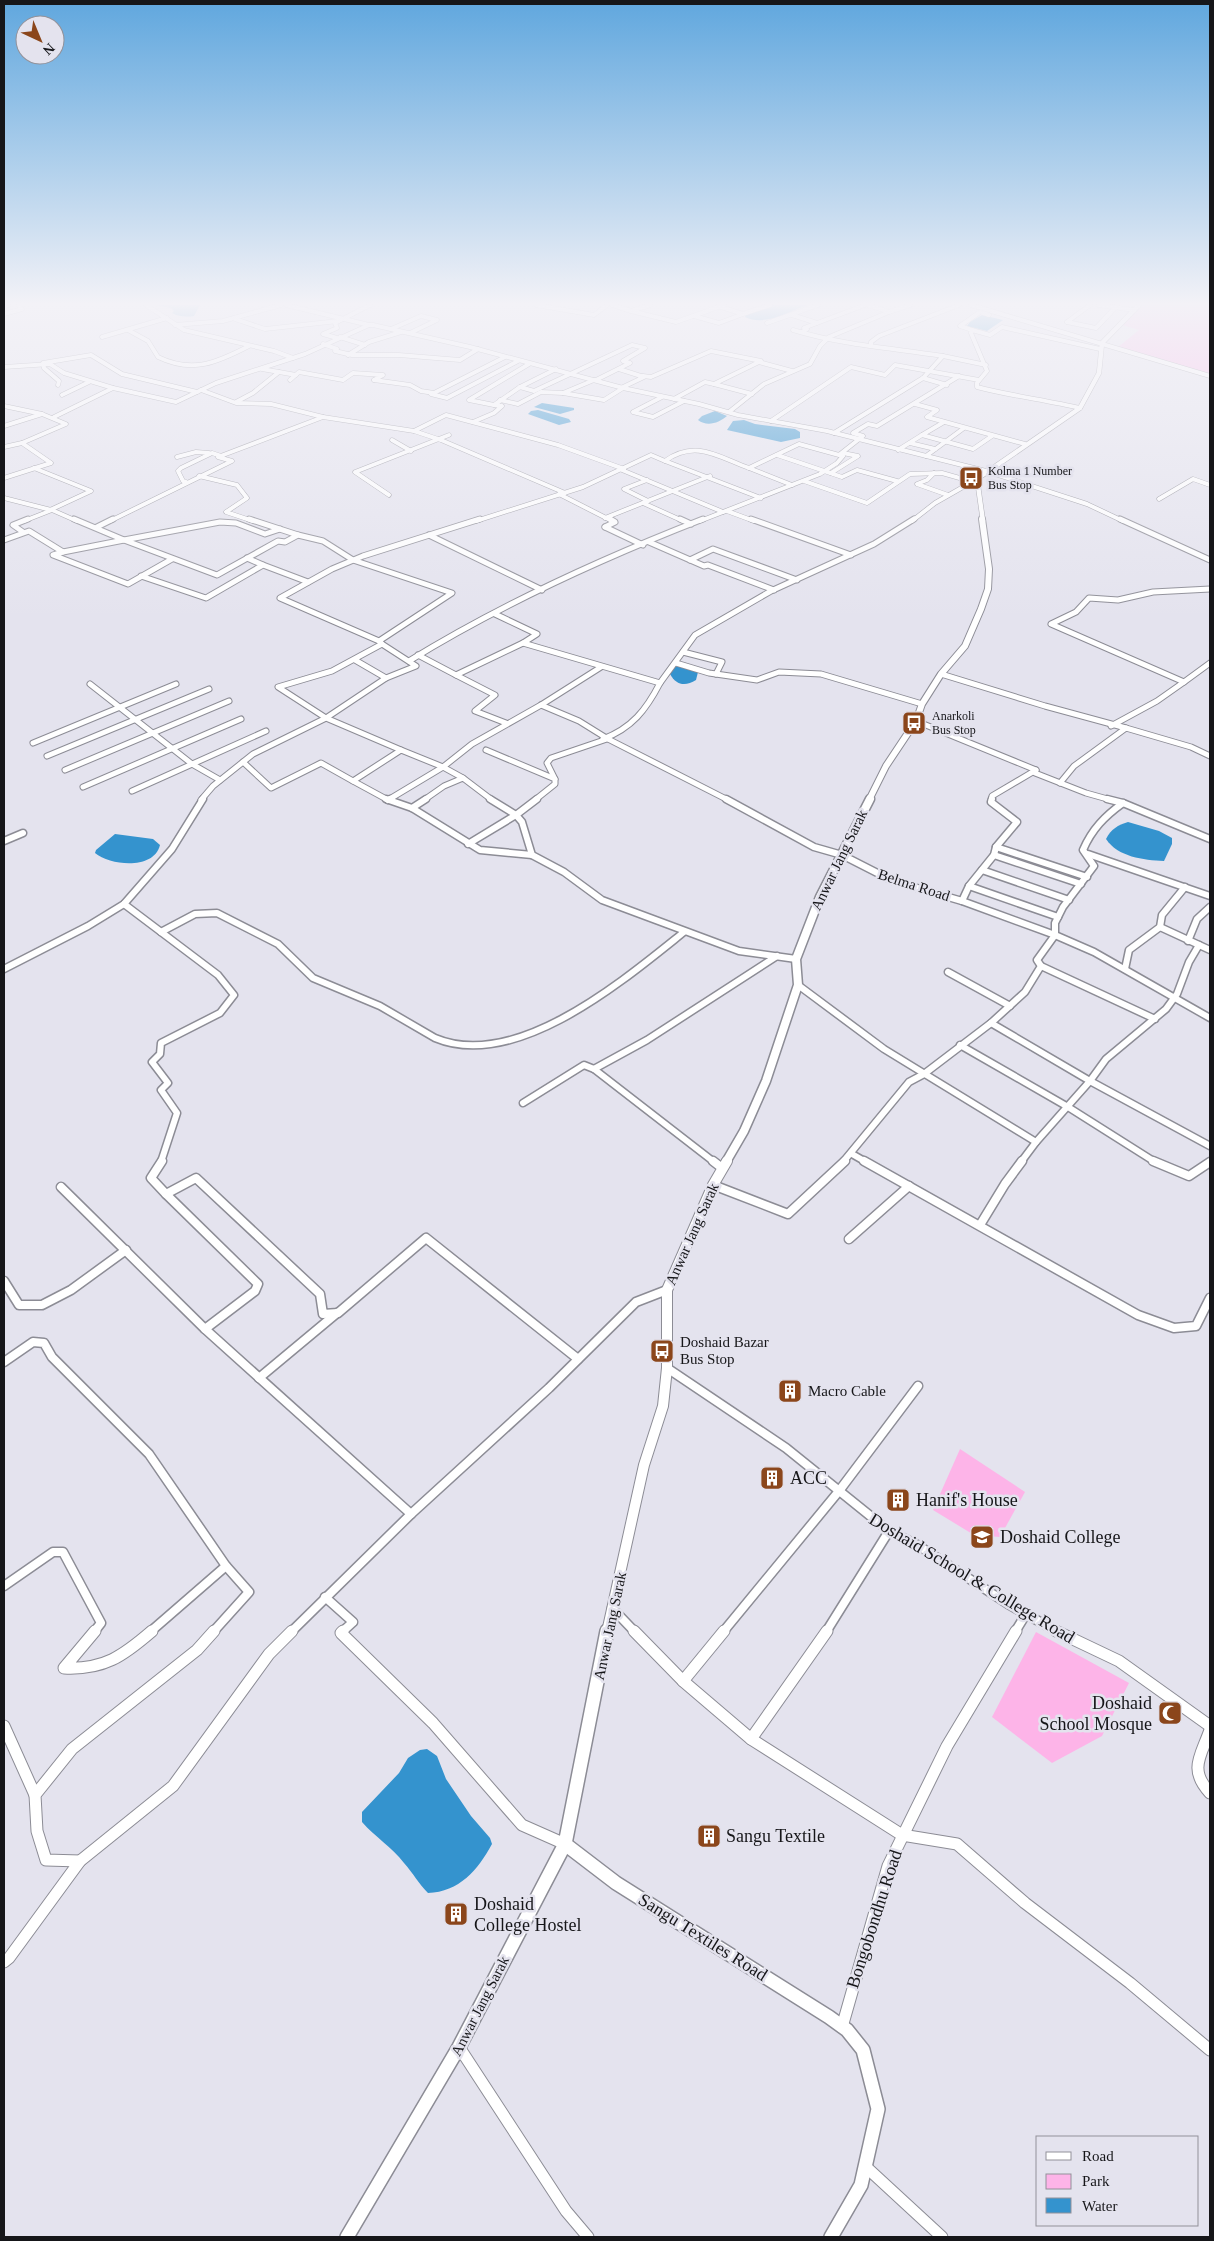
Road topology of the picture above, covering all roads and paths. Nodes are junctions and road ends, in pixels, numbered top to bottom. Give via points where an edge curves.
1 (21, 410) edge
2 (69, 410) edge
3 (293, 410) edge
4 (498, 410) edge
5 (638, 410) edge
6 (667, 410) edge
7 (719, 410) edge
8 (732, 410) edge
9 (789, 410) edge
10 (872, 410) edge
11 (905, 410) edge
12 (935, 410) edge
13 (1078, 410) edge
14 (729, 412) junction
15 (42, 414) junction
16 (54, 417) junction
17 (323, 417) junction
18 (772, 421) junction
19 (472, 422) junction
20 (944, 422) junction
21 (4, 426) edge
22 (964, 428) junction
23 (414, 431) junction
24 (834, 433) junction
25 (449, 435) dead end
26 (922, 436) junction
27 (992, 436) junction
28 (392, 440) dead end
29 (439, 440) junction
30 (858, 440) junction
31 (22, 442) junction
32 (910, 442) junction
33 (944, 442) junction
34 (915, 444) junction
35 (1025, 444) junction
36 (4, 447) edge
37 (935, 449) junction
38 (898, 450) junction
39 (411, 451) junction
40 (903, 451) junction
41 (212, 453) junction
42 (841, 454) junction
43 (778, 455) junction
44 (221, 456) junction
45 (926, 456) junction
46 (177, 457) dead end
47 (665, 460) junction
48 (34, 468) junction
49 (749, 468) junction
50 (624, 469) junction
51 (824, 471) junction
52 (986, 471) junction
53 (831, 473) junction
54 (935, 473) junction
55 (199, 476) junction
56 (710, 476) junction
57 (905, 477) junction
58 (4, 478) edge
59 (647, 480) junction
60 (973, 480) junction
61 (804, 481) junction
62 (897, 481) junction
63 (186, 482) junction
64 (920, 482) junction
65 (1210, 485) edge
66 (792, 486) junction
67 (672, 491) junction
68 (565, 493) junction
69 (559, 494) junction
70 (389, 495) dead end
71 (948, 495) junction
72 (4, 498) edge
73 (761, 498) junction
74 (1159, 499) dead end
75 (645, 502) junction
76 (51, 510) junction
77 (725, 512) junction
78 (606, 518) junction
79 (690, 524) junction
80 (97, 527) junction
81 (280, 529) junction
82 (24, 532) junction
83 (298, 535) junction
84 (430, 535) junction
85 (4, 540) edge
86 (124, 540) junction
87 (649, 542) junction
88 (643, 545) junction
89 (63, 552) junction
90 (851, 555) junction
91 (247, 558) junction
92 (172, 559) junction
93 (353, 560) junction
94 (690, 560) junction
95 (1210, 560) edge
96 (262, 564) junction
97 (142, 576) junction
98 (796, 580) junction
99 (308, 582) junction
100 (1210, 589) edge
101 (542, 590) junction
102 (774, 590) junction
103 (495, 614) junction
104 (381, 643) junction
105 (523, 643) junction
106 (684, 652) junction
107 (418, 655) junction
108 (355, 660) junction
109 (409, 661) junction
110 (676, 663) junction
111 (1210, 663) edge
112 (601, 667) junction
113 (716, 674) junction
114 (941, 674) junction
115 (456, 675) junction
116 (386, 678) junction
117 (1184, 682) junction
118 (660, 683) junction
119 (90, 684) dead end
120 (176, 684) dead end
121 (209, 689) dead end
122 (230, 701) dead end
123 (922, 704) junction
124 (541, 705) junction
125 (119, 707) junction
126 (326, 718) junction
127 (242, 719) dead end
128 (135, 720) junction
129 (916, 720) junction
130 (506, 723) junction
131 (1111, 726) junction
132 (1126, 728) junction
133 (266, 731) dead end
134 (152, 733) junction
135 (608, 739) junction
136 (33, 743) dead end
137 (172, 749) junction
138 (401, 750) junction
139 (486, 750) dead end
140 (47, 756) dead end
141 (1210, 756) edge
142 (243, 762) junction
143 (192, 764) junction
144 (443, 767) junction
145 (65, 770) dead end
146 (1036, 770) junction
147 (463, 778) junction
148 (555, 779) junction
149 (220, 780) junction
150 (353, 781) junction
151 (1060, 782) junction
152 (83, 787) dead end
153 (132, 791) dead end
154 (388, 800) junction
155 (1123, 803) junction
156 (412, 808) junction
157 (516, 815) junction
158 (23, 833) dead end
159 (1210, 839) edge
160 (4, 841) edge
161 (468, 844) junction
162 (996, 847) junction
163 (1088, 854) junction
164 (532, 855) junction
165 (994, 855) junction
166 (842, 856) junction
167 (982, 870) junction
168 (1087, 877) junction
169 (1081, 884) junction
170 (969, 886) junction
171 (1185, 887) junction
172 (1210, 896) edge
173 (1069, 900) junction
174 (962, 901) junction
175 (124, 904) junction
176 (1210, 907) edge
177 (1058, 917) junction
178 (1160, 927) junction
179 (161, 932) junction
180 (684, 932) junction
181 (1055, 935) junction
182 (1188, 941) junction
183 (1199, 945) junction
184 (1210, 950) edge
185 (776, 956) junction
186 (796, 959) junction
187 (1041, 966) junction
188 (4, 969) edge
189 (1126, 969) junction
190 (948, 972) dead end
191 (798, 985) junction
192 (1175, 998) junction
193 (1010, 1006) junction
194 (1210, 1018) edge
195 (1155, 1020) junction
196 (991, 1023) junction
197 (960, 1045) junction
198 (594, 1069) junction
199 (924, 1074) junction
200 (1090, 1081) junction
201 (523, 1103) dead end
202 (1068, 1107) junction
203 (1036, 1142) junction
204 (1210, 1146) edge
205 (852, 1154) junction
206 (1210, 1162) edge
207 (722, 1168) junction
208 (712, 1185) junction
209 (909, 1186) junction
210 (61, 1187) dead end
211 (166, 1194) junction
212 (980, 1225) junction
213 (849, 1239) dead end
214 (126, 1250) junction
215 (4, 1281) edge
216 (667, 1290) junction
217 (1210, 1298) edge
218 (338, 1313) junction
219 (205, 1329) junction
220 (578, 1359) junction
221 (4, 1362) edge
222 (667, 1368) junction
223 (259, 1378) junction
224 (918, 1386) dead end
225 (839, 1491) junction
226 (411, 1514) junction
227 (889, 1531) junction
228 (226, 1566) junction
229 (4, 1586) edge
230 (324, 1597) junction
231 (612, 1608) junction
232 (1026, 1614) junction
233 (683, 1681) junction
234 (1210, 1725) edge
235 (4, 1726) edge
236 (751, 1738) junction
237 (1210, 1793) edge
238 (34, 1795) junction
239 (902, 1835) junction
240 (565, 1844) junction
241 (80, 1861) junction
242 (4, 1962) edge
243 (842, 2027) junction
244 (459, 2047) junction
245 (1210, 2050) edge
246 (865, 2166) junction
247 (347, 2237) edge
248 (588, 2237) edge
249 (831, 2237) edge
250 (942, 2237) edge

1 - 15 street
2 - 16 street
3 - 17 street
4 - 19 street
5 - 6 street via 633,412 653,417
7 - 14 street
8 - 14 street
9 - 18 street
10 - 24 street
11 - 30 street via 877,426 868,424 853,433 863,436
12 - 20 street via 927,417
13 - 35 main road
14 - 18 street
15 - 16 street
15 - 21 street
16 - 31 street via 66,424
17 - 23 street
17 - 44 street
18 - 24 street
19 - 23 street via 446,415
19 - 50 street via 560,445
20 - 22 street
20 - 26 street
22 - 27 street
22 - 33 street
23 - 29 street
24 - 30 street
25 - 29 street
26 - 32 street
26 - 33 street
27 - 33 street via 972,449
27 - 35 street
28 - 39 street
29 - 39 street
29 - 68 street
30 - 38 street
30 - 42 street
31 - 36 street
31 - 48 street via 51,463
32 - 34 street
32 - 38 street
33 - 37 street
34 - 37 street
34 - 40 street
35 - 52 main road
37 - 45 street
38 - 40 street
39 - 70 street via 355,472
40 - 45 street
41 - 44 street
41 - 46 street via 196,452
41 - 63 street via 178,471
42 - 43 street via 799,444
42 - 51 street via 843,456
42 - 53 street via 858,456
43 - 49 street
43 - 51 street
44 - 55 street via 218,457 232,460
45 - 52 street
47 - 49 street via 682,451 694,450
47 - 50 street via 651,455
47 - 56 street
48 - 58 street
48 - 76 street via 91,491
49 - 66 street
50 - 59 street
50 - 68 street
51 - 53 street
51 - 61 street
52 - 60 main road
52 - 95 street via 1087,504
53 - 62 street via 842,477 857,470
54 - 57 street
54 - 60 street
54 - 64 street
55 - 63 street
55 - 81 street via 236,485 247,498 226,512
56 - 67 street
56 - 73 street
57 - 62 street
57 - 64 street
59 - 67 street
59 - 75 street via 624,489
60 - 71 street
60 - 114 main road, Anwar Jang Sarak via 989,569 988,589 965,646
61 - 62 street via 867,503
61 - 66 street
63 - 80 street
64 - 71 street via 917,484
65 - 74 street via 1193,479
66 - 73 street
67 - 75 street
67 - 77 street
68 - 69 street
69 - 78 street
69 - 84 street
71 - 90 street via 924,514
72 - 76 street
73 - 77 street
75 - 78 street
75 - 79 street
76 - 80 street
76 - 82 street via 13,525
77 - 79 street
77 - 90 street
78 - 88 street via 615,522 605,527
79 - 87 street
80 - 86 street
81 - 83 street
81 - 86 street via 264,534 236,523 220,522
82 - 85 street
82 - 89 street via 35,534
83 - 91 street via 285,542 278,541
83 - 93 street via 323,541
84 - 93 street
84 - 101 street
86 - 89 street
86 - 92 street
87 - 88 street
87 - 94 street
88 - 101 street
89 - 97 street via 53,555 128,584
90 - 98 street
91 - 92 street via 217,575
91 - 96 street
92 - 97 street
93 - 99 street
93 - 104 street via 452,593
94 - 98 street via 713,549
94 - 102 street
96 - 97 street via 206,598
96 - 99 street
98 - 102 street
99 - 104 street via 280,598
100 - 117 street via 1152,592 1118,600 1089,598 1076,612 1051,624
101 - 103 street
102 - 106 street via 695,635
103 - 105 street via 537,634
103 - 107 street via 461,628
104 - 108 street
104 - 109 street
105 - 112 street
105 - 115 street
106 - 110 street
106 - 113 street via 722,662
107 - 109 street
107 - 115 street
108 - 116 street
108 - 126 street via 332,671 278,687
109 - 116 street via 416,666
110 - 113 street
110 - 118 street
111 - 117 street
112 - 118 street
112 - 124 street
113 - 123 street via 757,680 779,672 821,674
114 - 123 main road, Anwar Jang Sarak
114 - 131 street
115 - 130 street via 495,694 475,711
116 - 126 street
117 - 131 street
118 - 135 street via 642,715 620,732 601,739
119 - 125 street
120 - 125 street
121 - 128 street
122 - 134 street
123 - 129 main road, Anwar Jang Sarak
124 - 130 street
124 - 135 street, Belma Road via 579,721
125 - 128 street
125 - 136 street
126 - 138 street
126 - 142 street
127 - 137 street
128 - 134 street
128 - 140 street
129 - 146 street
129 - 166 main road, Anwar Jang Sarak via 886,766
130 - 144 street
131 - 132 street
132 - 141 street via 1191,747
132 - 151 street via 1074,766
133 - 143 street
134 - 137 street
134 - 145 street
135 - 148 street via 552,758 547,762
135 - 166 street, Belma Road via 814,847
137 - 143 street
137 - 152 street
138 - 144 street
138 - 150 street
139 - 148 street
142 - 149 street
142 - 150 street via 272,788 321,763
143 - 149 street
143 - 153 street
144 - 147 street
144 - 154 street
146 - 151 street
146 - 162 street via 992,796 991,802 995,807 1017,822
147 - 156 street via 444,786
147 - 157 street
148 - 157 street via 553,786
149 - 175 street via 198,804 172,849
150 - 154 street
151 - 155 street
154 - 156 street
155 - 159 street
155 - 163 street via 1104,816 1088,837 1083,850
156 - 161 street
157 - 161 street
157 - 164 street via 522,822
158 - 160 street
161 - 164 street via 480,850
162 - 165 street
162 - 168 street
163 - 168 street via 1094,866
163 - 171 street
164 - 180 street via 564,872 602,900
165 - 167 street
165 - 169 street
166 - 174 street, Belma Road via 893,881
166 - 186 main road, Anwar Jang Sarak via 820,897
167 - 170 street
167 - 173 street
168 - 169 street
169 - 173 street
170 - 174 street
170 - 177 street
171 - 172 street
171 - 178 street via 1162,915
173 - 177 street
174 - 181 street, Belma Road
175 - 179 street
175 - 188 street
176 - 182 street via 1198,919
177 - 181 street
178 - 182 street
178 - 189 street via 1130,950
179 - 180 street via 198,912 217,912 280,945 293,962 313,978 382,1007 444,1041 476,1046 507,1042 553,1022 628,976
179 - 211 street via 218,975 234,995 220,1014 161,1043 160,1054 152,1062 168,1083 162,1090 177,1114 162,1160 151,1178
180 - 185 street via 739,951
181 - 187 street via 1037,960
181 - 189 street, Belma Road
182 - 183 street
183 - 184 street
183 - 192 street via 1189,961
185 - 186 street
185 - 198 street via 647,1040
186 - 191 main road, Anwar Jang Sarak
187 - 193 street via 1025,992
187 - 195 street
189 - 192 street, Belma Road
190 - 193 street
191 - 199 street via 884,1049
191 - 207 main road, Anwar Jang Sarak via 766,1081 744,1131
192 - 194 street, Belma Road
192 - 195 street
193 - 196 street
195 - 200 street via 1122,1045 1093,1073
196 - 197 street
196 - 200 street
197 - 199 street
197 - 202 street
198 - 201 street via 584,1065
198 - 207 street
199 - 203 street
199 - 205 street via 909,1082
200 - 202 street
200 - 204 street
202 - 203 street
202 - 206 street via 1170,1169 1189,1176
203 - 212 street
205 - 208 street via 788,1214
205 - 209 street
207 - 208 main road, Anwar Jang Sarak
208 - 216 main road, Anwar Jang Sarak
209 - 212 street
209 - 213 street
210 - 214 street
211 - 218 street via 196,1178 320,1294 323,1314
211 - 219 street via 258,1284 255,1290
212 - 217 street via 1138,1315 1174,1328 1196,1326
214 - 215 street via 71,1290 42,1305 19,1305
214 - 219 street
216 - 220 street via 636,1302
216 - 222 main road, Anwar Jang Sarak
218 - 220 street via 426,1238
218 - 223 street
219 - 223 street
220 - 226 street
221 - 228 street via 33,1342 44,1343 52,1357 149,1454
222 - 225 street, Doshaid School & College Road via 786,1448
222 - 231 main road, Anwar Jang Sarak via 663,1406 644,1465
223 - 226 street
224 - 225 street
225 - 227 street, Doshaid School & College Road
225 - 233 street
226 - 230 street
227 - 232 street, Doshaid School & College Road via 919,1546
227 - 236 street via 830,1626
228 - 229 street via 125,1654 109,1664 82,1669 64,1668 100,1623 62,1552 53,1552
228 - 238 street via 249,1592 232,1614 197,1650 72,1749
230 - 240 street via 353,1622 341,1633 434,1723 522,1825
230 - 241 street via 270,1654 173,1786
231 - 233 street
231 - 240 main road, Anwar Jang Sarak
232 - 234 street, Doshaid School & College Road via 1119,1661
232 - 239 street, Bongobondhu Road via 948,1746
233 - 236 street
234 - 237 street, Doshaid School & College Road via 1197,1762 1197,1776
235 - 238 street
236 - 239 street
238 - 241 street via 37,1831 46,1860
239 - 243 street, Bongobondhu Road via 888,1866
239 - 245 street via 957,1844 1025,1903 1130,1983
240 - 243 main road, Sangu Textiles Road via 616,1883 777,1982
240 - 244 main road, Anwar Jang Sarak
241 - 242 street
243 - 246 main road via 863,2050 878,2109
244 - 247 main road, Anwar Jang Sarak
244 - 248 street via 566,2211
246 - 249 main road via 861,2185
246 - 250 street

